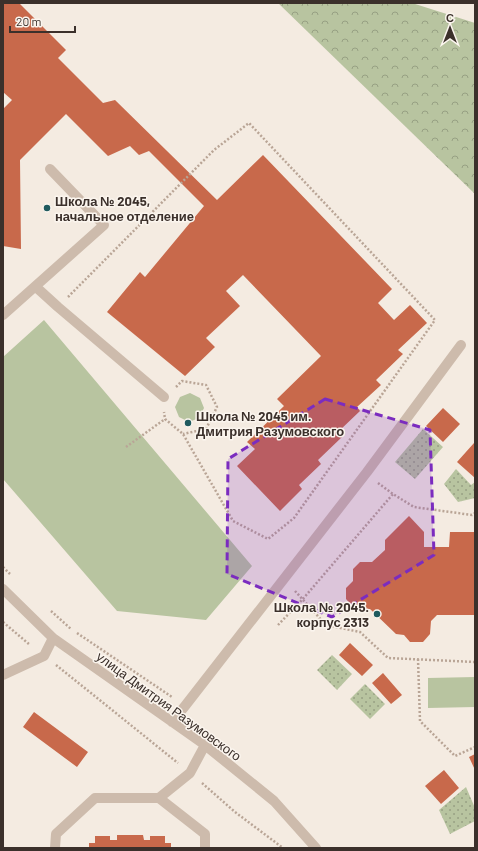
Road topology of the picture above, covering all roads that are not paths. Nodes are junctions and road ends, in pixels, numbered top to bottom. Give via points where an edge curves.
1 (50, 169) dead end
2 (36, 287) junction
3 (3, 315) edge
4 (461, 346) dead end
5 (164, 397) road end
6 (3, 589) edge
7 (53, 638) junction
8 (3, 675) edge
9 (172, 722) junction
10 (205, 745) junction
11 (159, 798) junction
12 (55, 848) edge
13 (205, 848) edge
14 (316, 848) edge

1 - 2 street via 104,225
2 - 3 street
2 - 5 street
4 - 9 street via 367,472
6 - 7 street, улица Дмитрия Разумовского
7 - 8 street via 44,656
7 - 9 street, улица Дмитрия Разумовского
9 - 10 street, улица Дмитрия Разумовского
10 - 11 street via 190,773
10 - 14 street, улица Дмитрия Разумовского via 274,801
11 - 12 street via 95,798 56,834
11 - 13 street via 205,834

